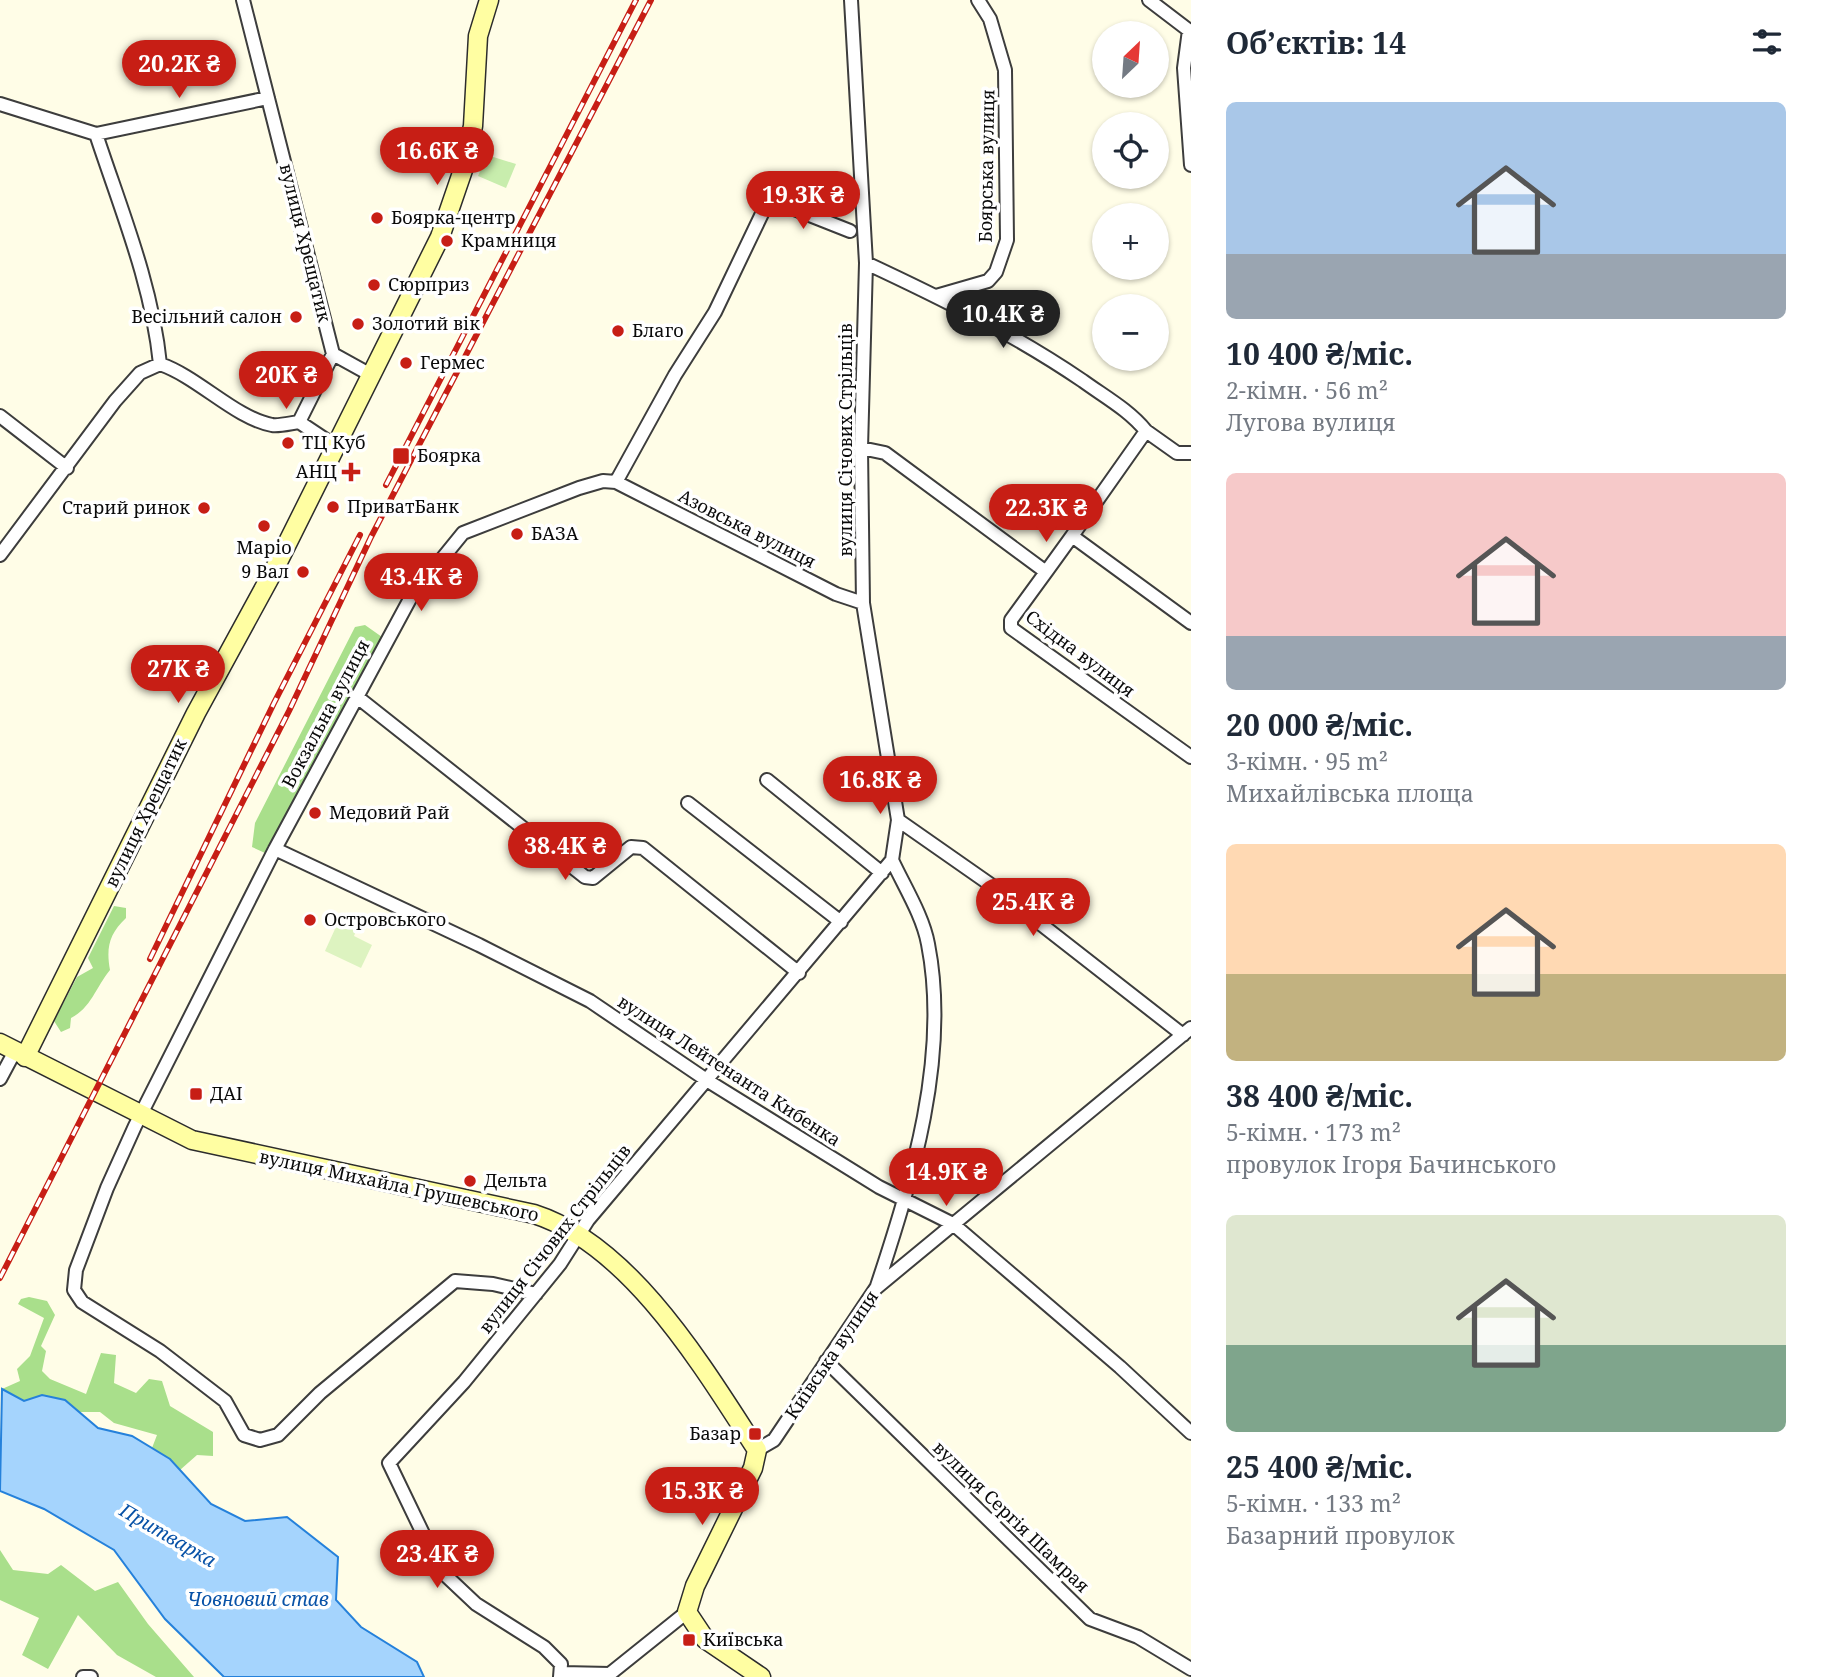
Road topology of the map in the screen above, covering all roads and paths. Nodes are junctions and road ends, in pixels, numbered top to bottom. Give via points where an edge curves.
1 (243, 0) edge
2 (489, 0) edge
3 (851, 0) edge
4 (978, 0) edge
5 (1149, 0) edge
6 (1190, 31) edge
7 (268, 98) junction
8 (0, 104) edge
9 (96, 134) junction
10 (1191, 164) edge
11 (850, 231) dead end
12 (866, 263) junction
13 (936, 296) junction
14 (333, 354) junction
15 (160, 364) junction
16 (372, 375) junction
17 (0, 416) edge
18 (299, 422) junction
19 (1146, 431) junction
20 (335, 446) junction
21 (861, 448) junction
22 (1191, 453) edge
23 (67, 468) junction
24 (616, 482) junction
25 (1072, 536) junction
26 (0, 555) edge
27 (1046, 572) junction
28 (863, 603) junction
29 (1191, 623) edge
30 (356, 696) junction
31 (1191, 757) edge
32 (767, 780) dead end
33 (688, 803) dead end
34 (898, 820) junction
35 (275, 849) junction
36 (892, 860) junction
37 (882, 873) junction
38 (841, 922) junction
39 (799, 973) junction
40 (1187, 1031) edge
41 (13, 1050) edge
42 (0, 1079) edge
43 (708, 1081) junction
44 (141, 1117) junction
45 (905, 1201) junction
46 (953, 1224) junction
47 (578, 1233) junction
48 (876, 1288) junction
49 (536, 1294) junction
50 (826, 1361) junction
51 (1191, 1433) edge
52 (757, 1450) junction
53 (687, 1612) junction
54 (1191, 1670) edge
55 (561, 1675) edge
56 (608, 1675) edge
57 (83, 1677) edge
58 (91, 1677) edge
59 (761, 1677) edge

1 - 7 street, вулиця Хрещатик
2 - 16 street, вулиця Хрещатик via 478,36 473,126 464,167 440,237
3 - 12 street, вулиця Січових Стрільців
4 - 13 street, Боярська вулиця via 990,19 1005,70 1007,240 988,281
5 - 6 street
6 - 10 street via 1184,68
7 - 9 street
7 - 14 street, вулиця Хрещатик
8 - 9 street
9 - 15 street via 143,277 156,324
11 - 24 street via 769,199 715,312 674,375
12 - 13 street
12 - 21 street, вулиця Січових Стрільців
13 - 19 street via 1054,361 1135,418
14 - 16 street
14 - 18 street
15 - 18 street via 272,425
15 - 23 street via 140,373
16 - 20 street, вулиця Хрещатик
17 - 23 street
18 - 20 street
19 - 22 street via 1177,453
19 - 25 street
20 - 41 street, вулиця Хрещатик via 274,570
21 - 27 street via 885,453
21 - 28 street, вулиця Січових Стрільців
23 - 26 street
24 - 28 street, Азовська вулиця via 836,594
24 - 30 street, Вокзальна вулиця via 579,488 463,533 411,597
25 - 27 street
25 - 29 street
27 - 31 street, Східна вулиця via 1011,620 1011,628
28 - 34 street, вулиця Січових Стрільців
30 - 35 street, Вокзальна вулиця
30 - 39 street via 585,877 593,878 631,847 643,848
32 - 37 street
33 - 38 street
34 - 36 street, вулиця Січових Стрільців
34 - 40 street
35 - 43 street, вулиця Лейтенанта Кибенка via 590,1001
35 - 44 street, Вокзальна вулиця
36 - 37 street, вулиця Січових Стрільців
36 - 45 street via 928,942 933,987 933,1032 921,1134
37 - 38 street, вулиця Січових Стрільців
38 - 39 street, вулиця Січових Стрільців
39 - 43 street, вулиця Січових Стрільців
40 - 46 street, Київська вулиця
41 - 42 street
41 - 44 street, вулиця Михайла Грушевського
43 - 45 street, вулиця Лейтенанта Кибенка
43 - 47 street, вулиця Січових Стрільців
44 - 47 street, вулиця Михайла Грушевського via 192,1140 534,1214
44 - 49 street, Вокзальна вулиця via 107,1188 76,1270 74,1290 82,1302 225,1401 244,1435 260,1440 278,1435 320,1393 455,1281
45 - 46 street, вулиця Лейтенанта Кибенка
45 - 48 street
46 - 48 street, Київська вулиця
46 - 51 street, вулиця Лейтенанта Кибенка
47 - 49 street, вулиця Січових Стрільців
47 - 52 street, вулиця Михайла Грушевського via 618,1264 651,1300
48 - 50 street, Київська вулиця
49 - 55 street, вулиця Січових Стрільців via 389,1463 441,1571 476,1604 544,1647 561,1664
50 - 52 street, Київська вулиця via 774,1440
50 - 54 street, вулиця Сергія Шамрая via 1090,1619 1138,1636
52 - 53 street, Київська вулиця
53 - 56 street
53 - 59 street via 705,1639
55 - 56 street
57 - 58 street

